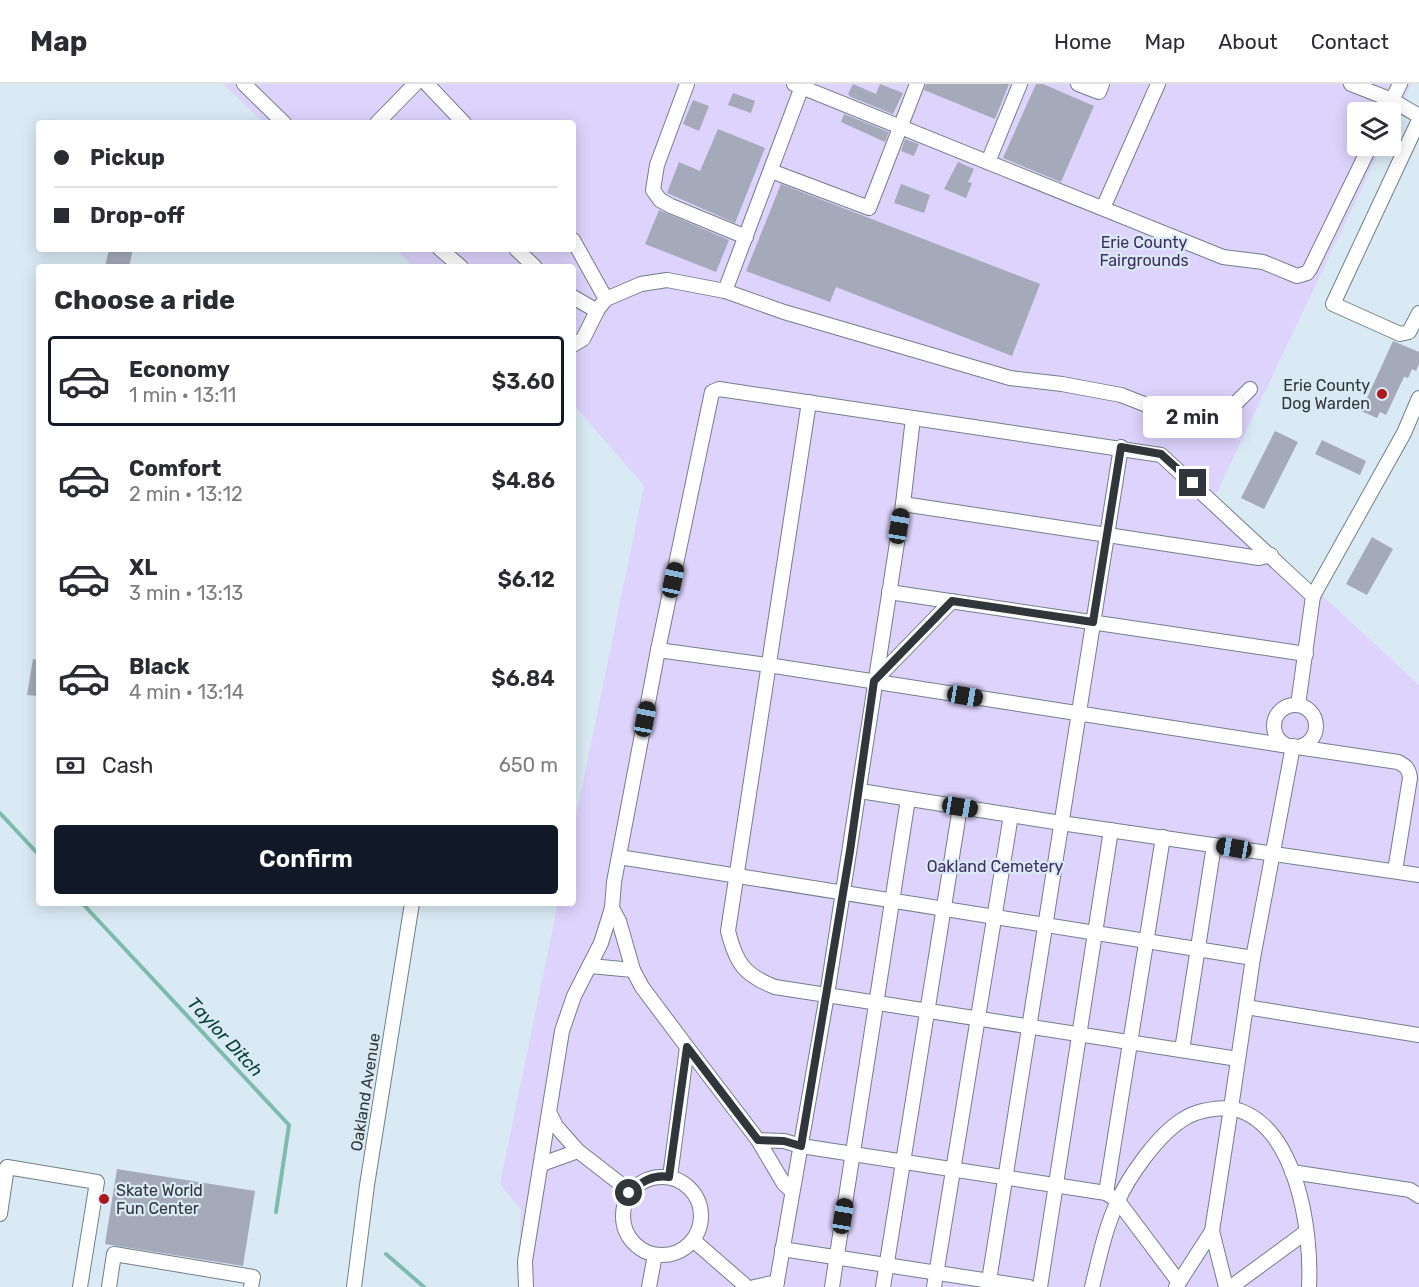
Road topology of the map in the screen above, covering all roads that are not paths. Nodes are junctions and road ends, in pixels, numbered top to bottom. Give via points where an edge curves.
1 (244, 84) edge
2 (415, 84) edge
3 (427, 84) edge
4 (687, 84) edge
5 (917, 84) edge
6 (1020, 84) edge
7 (1077, 84) edge
8 (1102, 84) edge
9 (1158, 84) edge
10 (1351, 84) edge
11 (1400, 84) edge
12 (800, 85) edge
13 (1382, 102) edge
14 (1391, 102) edge
15 (1401, 111) edge
16 (1419, 118) edge
17 (281, 120) edge
18 (380, 120) edge
19 (461, 120) edge
20 (900, 127) junction
21 (1365, 156) edge
22 (988, 162) junction
23 (771, 171) junction
24 (1103, 208) junction
25 (746, 237) junction
26 (576, 245) edge
27 (444, 252) edge
28 (519, 252) edge
29 (458, 264) edge
30 (532, 264) edge
31 (725, 291) junction
32 (576, 299) edge
33 (606, 299) junction
34 (597, 311) junction
35 (1419, 313) edge
36 (576, 342) edge
37 (1250, 388) dead end
38 (1419, 398) edge
39 (809, 402) junction
40 (913, 418) junction
41 (1121, 447) junction
42 (903, 504) junction
43 (1107, 535) junction
44 (1271, 555) junction
45 (889, 592) junction
46 (1312, 596) junction
47 (952, 601) junction
48 (1093, 622) junction
49 (658, 650) junction
50 (1306, 654) junction
51 (768, 665) junction
52 (874, 681) junction
53 (1298, 705) junction
54 (1080, 714) junction
55 (1293, 746) junction
56 (860, 790) junction
57 (908, 799) junction
58 (960, 807) junction
59 (1011, 815) junction
60 (1061, 824) junction
61 (1112, 830) junction
62 (1163, 837) junction
63 (1214, 845) junction
64 (1274, 855) junction
65 (619, 857) junction
66 (1395, 872) junction
67 (735, 875) junction
68 (1419, 875) edge
69 (844, 891) junction
70 (893, 900) junction
71 (412, 906) edge
72 (612, 908) junction
73 (944, 908) junction
74 (993, 916) junction
75 (1045, 924) junction
76 (1095, 932) junction
77 (1146, 940) junction
78 (1198, 949) junction
79 (1254, 958) junction
80 (590, 966) junction
81 (633, 969) junction
82 (827, 995) junction
83 (877, 1002) junction
84 (1246, 1007) junction
85 (927, 1009) junction
86 (977, 1018) junction
87 (1029, 1026) junction
88 (1079, 1034) junction
89 (1419, 1035) edge
90 (1131, 1042) junction
91 (687, 1047) junction
92 (1182, 1050) junction
93 (1238, 1059) junction
94 (1231, 1108) junction
95 (549, 1112) junction
96 (758, 1140) junction
97 (801, 1146) junction
98 (578, 1151) junction
99 (853, 1154) junction
100 (902, 1162) junction
101 (542, 1164) junction
102 (953, 1170) junction
103 (1292, 1172) junction
104 (669, 1177) junction
105 (1004, 1178) junction
106 (1055, 1186) junction
107 (792, 1191) junction
108 (1416, 1191) edge
109 (631, 1192) junction
110 (1112, 1197) junction
111 (0, 1214) edge
112 (1212, 1231) junction
113 (1306, 1232) junction
114 (693, 1240) junction
115 (782, 1249) junction
116 (655, 1255) junction
117 (837, 1257) junction
118 (887, 1265) junction
119 (935, 1280) edge
120 (776, 1284) edge
121 (988, 1284) edge
122 (1177, 1284) edge
123 (80, 1287) edge
124 (109, 1287) edge
125 (251, 1287) edge
126 (354, 1287) edge
127 (526, 1287) edge
128 (649, 1287) edge
129 (747, 1287) edge
130 (754, 1287) edge
131 (832, 1287) edge
132 (883, 1287) edge
133 (1029, 1287) edge
134 (1040, 1287) edge
135 (1092, 1287) edge
136 (1226, 1287) edge
137 (1231, 1287) edge
138 (1309, 1287) edge

1 - 17 street
2 - 18 street
3 - 19 street
4 - 25 street via 657,165 653,190 671,206
5 - 20 street
6 - 22 street
7 - 8 street via 1099,93
9 - 24 street
10 - 13 street
11 - 14 street
12 - 20 street
12 - 23 street
15 - 16 street
16 - 35 street via 1333,304 1400,334 1409,332
20 - 22 street
20 - 23 street via 869,208
21 - 24 street via 1311,269 1302,276 1263,262 1224,257
22 - 24 street
23 - 25 street
25 - 31 street
26 - 33 street
27 - 29 street
28 - 30 street
31 - 33 street via 667,279 654,280
31 - 37 street via 1010,378 1106,391 1184,418 1219,420
32 - 34 street
33 - 34 street
34 - 36 street via 586,333
38 - 46 street via 1404,433
39 - 40 street
39 - 49 street via 719,389 712,392
39 - 51 street
40 - 41 street
40 - 42 street
41 - 43 street
41 - 44 street via 1161,454
42 - 43 street
42 - 45 street
43 - 44 street via 1258,558
43 - 48 street
44 - 46 street
45 - 47 street
45 - 52 street
46 - 50 street
47 - 48 street
47 - 52 street
48 - 50 street
48 - 54 street
49 - 51 street
49 - 65 street
50 - 53 street
51 - 52 street
51 - 67 street
52 - 54 street
52 - 56 street
53 - 55 street via 1314,715 1316,728 1310,741
53 - 55 street via 1280,712 1274,724 1278,738
54 - 55 street
54 - 60 street
55 - 64 street
55 - 66 street via 1405,766 1410,778
56 - 57 street
56 - 69 street
57 - 58 street
57 - 70 street
58 - 59 street
58 - 73 street
59 - 60 street
59 - 74 street
60 - 61 street
60 - 75 street
61 - 62 street
61 - 76 street
62 - 63 street
62 - 77 street
63 - 64 street
63 - 78 street
64 - 66 street
64 - 79 street
65 - 67 street
65 - 72 street
66 - 68 street
67 - 69 street
67 - 82 street via 728,931 742,968 775,987
69 - 70 street
69 - 82 street
70 - 73 street
70 - 83 street
71 - 126 street, Oakland Avenue
72 - 80 street
72 - 81 street
73 - 74 street
73 - 85 street
74 - 75 street
74 - 86 street
75 - 76 street
75 - 87 street
76 - 77 street
76 - 88 street
77 - 78 street
77 - 90 street
78 - 79 street
78 - 92 street
79 - 84 street
80 - 81 street
80 - 95 street via 562,1031
81 - 91 street
82 - 83 street
82 - 97 street
83 - 85 street
83 - 99 street
84 - 89 street
84 - 93 street
85 - 86 street
85 - 100 street
86 - 87 street
86 - 102 street
87 - 88 street
87 - 105 street
88 - 90 street
88 - 106 street
90 - 92 street
90 - 110 street
91 - 96 street
91 - 104 street
92 - 93 street
93 - 94 street
94 - 103 street via 1245,1111 1258,1121 1282,1150
94 - 110 street via 1199,1112 1182,1120
94 - 112 street
95 - 98 street
95 - 101 street
96 - 97 street
96 - 107 street
97 - 99 street
97 - 107 street
98 - 101 street
98 - 109 street
99 - 100 street
99 - 117 street
100 - 102 street
100 - 118 street
101 - 127 street via 525,1261
102 - 105 street
102 - 119 street
103 - 108 street
103 - 113 street
104 - 109 street via 650,1178
104 - 114 street via 686,1184 700,1204 702,1218
105 - 106 street
105 - 121 street
106 - 110 street
106 - 134 street
107 - 115 street
109 - 116 street via 624,1205 625,1230 637,1246
110 - 122 street
110 - 135 street
111 - 123 street via 7,1167 98,1182
112 - 122 street
112 - 136 street
113 - 137 street
113 - 138 street
114 - 116 street via 669,1255
114 - 129 street
115 - 117 street
115 - 120 street
116 - 128 street
117 - 118 street
117 - 131 street
118 - 119 street
118 - 132 street
119 - 121 street
120 - 130 street
121 - 133 street
124 - 125 street via 114,1254 253,1277

